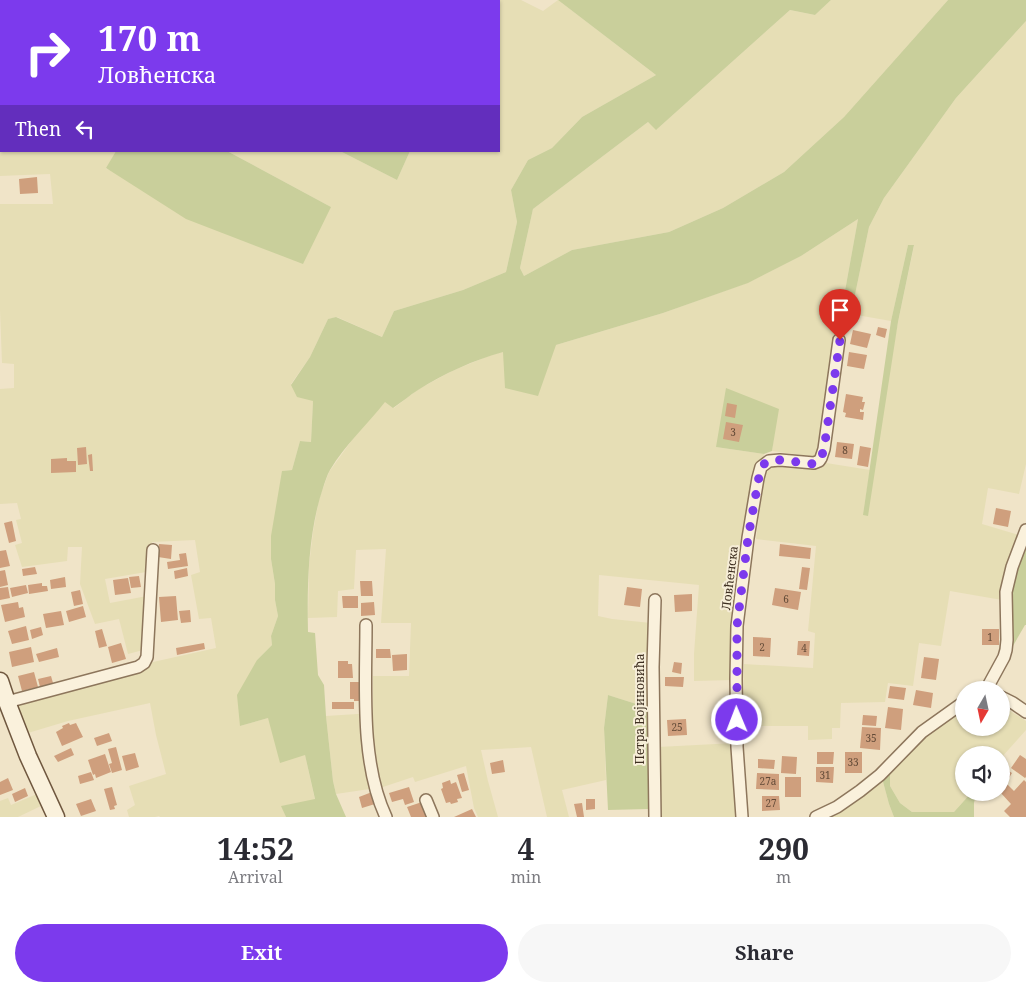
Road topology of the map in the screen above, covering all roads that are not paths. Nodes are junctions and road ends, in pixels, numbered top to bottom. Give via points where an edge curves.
1 (840, 340) dead end
2 (1026, 530) edge
3 (153, 550) dead end
4 (656, 600) dead end
5 (366, 625) dead end
6 (0, 681) edge
7 (991, 681) edge
8 (7, 702) junction
9 (1010, 702) edge
10 (955, 708) edge
11 (1026, 712) edge
12 (426, 800) dead end
13 (56, 817) edge
14 (386, 817) edge
15 (433, 817) edge
16 (655, 817) edge
17 (742, 817) edge
18 (816, 817) edge

1 - 17 street, Ловћенска via 821,458 814,464 769,461 761,467 758,478 737,626 736,688
2 - 7 street via 1006,592 1006,650
3 - 8 street via 144,663
4 - 16 street, Петра Војиновића via 653,667
5 - 14 street via 368,744 373,778
6 - 8 main road
8 - 13 main road
9 - 11 street
10 - 18 street via 922,732 860,791
12 - 15 street

